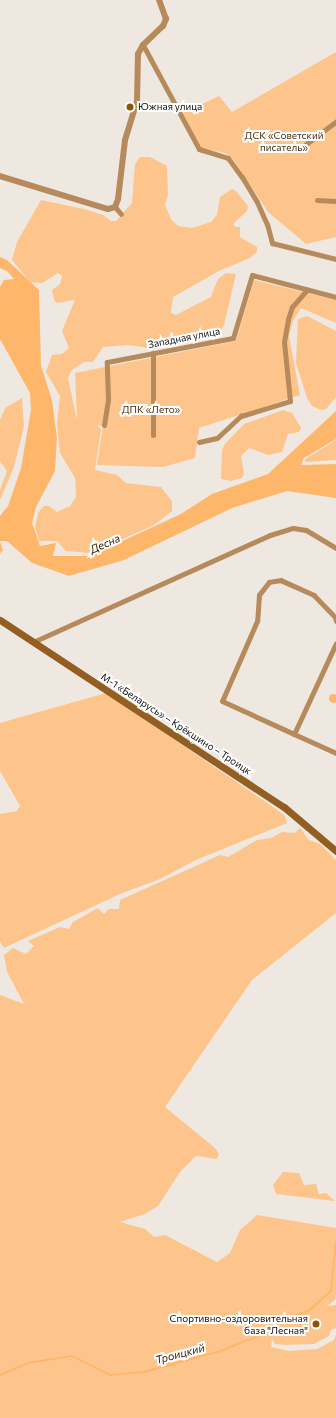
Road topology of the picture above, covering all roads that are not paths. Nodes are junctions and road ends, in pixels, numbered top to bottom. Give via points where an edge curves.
1 (159, 0) edge
2 (143, 45) junction
3 (336, 121) edge
4 (306, 144) dead end
5 (0, 176) edge
6 (317, 200) dead end
7 (336, 201) edge
8 (115, 207) junction
9 (121, 214) dead end
10 (336, 259) edge
11 (307, 290) junction
12 (336, 297) edge
13 (153, 353) junction
14 (104, 425) dead end
15 (153, 435) dead end
16 (199, 442) dead end
17 (336, 548) edge
18 (0, 620) edge
19 (336, 621) edge
20 (33, 642) junction
21 (336, 643) edge
22 (294, 734) junction
23 (336, 753) edge
24 (336, 851) edge

1 - 2 street via 165,10 165,23
2 - 8 street via 138,59 137,101 126,140
2 - 10 street via 199,149 228,158 257,202 272,243
3 - 4 street
5 - 8 street via 108,209
6 - 7 street
8 - 9 street
11 - 12 street
11 - 13 street, Западная улица via 252,275 233,338
11 - 16 street via 292,307 284,342 290,401 241,416 217,438
13 - 14 street, Западная улица via 107,362 108,399
13 - 15 street
17 - 20 street via 306,530 293,528 270,535
18 - 20 main road, М-1 «Беларусь» – Крёкшино – Троицк
19 - 22 street via 314,595 281,580 270,582 258,595 257,621 222,701
20 - 24 main road, М-1 «Беларусь» – Крёкшино – Троицк via 284,807
21 - 22 street
22 - 23 street

